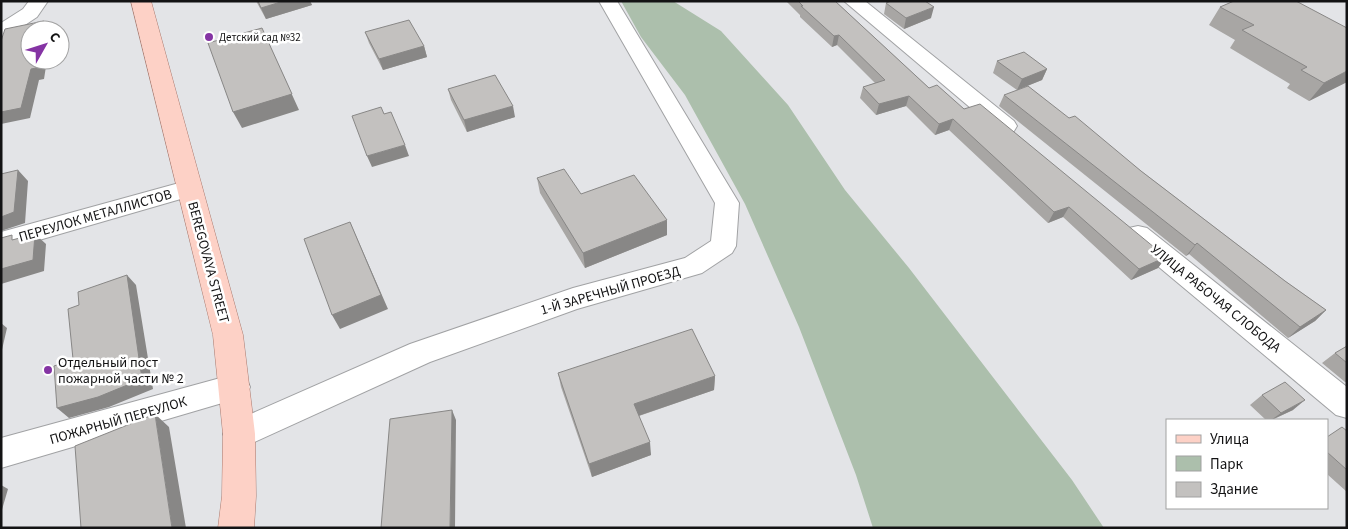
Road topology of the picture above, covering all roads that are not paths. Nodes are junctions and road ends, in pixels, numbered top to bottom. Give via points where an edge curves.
1 (39, 1) edge
2 (141, 1) edge
3 (608, 1) edge
4 (853, 1) edge
5 (1, 38) edge
6 (1023, 140) edge
7 (190, 188) junction
8 (1123, 222) edge
9 (1, 242) edge
10 (235, 387) junction
11 (1347, 405) edge
12 (238, 434) junction
13 (1, 453) edge
14 (236, 528) edge

1 - 5 street via 30,13 4,30
2 - 7 main road, BEREGOVAYA STREET
3 - 12 street, 1-Й ЗАРЕЧНЫЙ ПРОЕЗД via 727,203 723,246 693,266 573,299 420,353
4 - 6 street
7 - 9 street, ПЕРЕУЛОК МЕТАЛЛИСТОВ
7 - 10 main road, BEREGOVAYA STREET via 228,335
8 - 11 street, УЛИЦА РАБОЧАЯ СЛОБОДА
10 - 12 main road, BEREGOVAYA STREET
10 - 13 street, ПОЖАРНЫЙ ПЕРЕУЛОК
12 - 14 main road, BEREGOVAYA STREET

